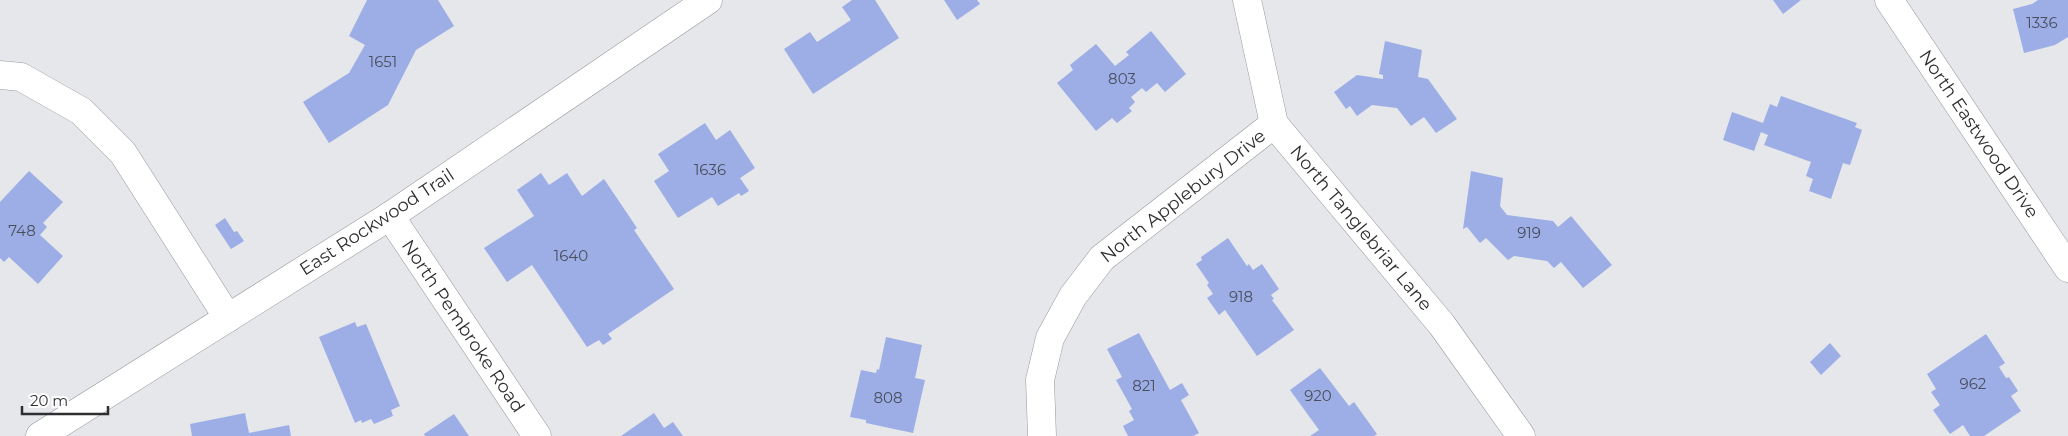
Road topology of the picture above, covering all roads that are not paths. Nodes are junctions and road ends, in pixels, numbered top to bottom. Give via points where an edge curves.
1 (708, 0) edge
2 (1247, 0) edge
3 (1889, 0) edge
4 (0, 75) edge
5 (1274, 124) junction
6 (390, 216) junction
7 (2068, 268) edge
8 (228, 318) junction
9 (40, 436) edge
10 (537, 436) edge
11 (1042, 436) edge
12 (1521, 436) edge

1 - 6 street, East Rockwood Trail
2 - 5 street, North Tanglebriar Lane
3 - 7 street, North Eastwood Drive
4 - 8 street via 21,77 81,110 122,153
5 - 11 street, North Applebury Drive via 1102,258 1073,296 1050,338 1040,380
5 - 12 street, North Tanglebriar Lane via 1442,326
6 - 8 street, East Rockwood Trail
6 - 10 street, North Pembroke Road
8 - 9 street, East Rockwood Trail

